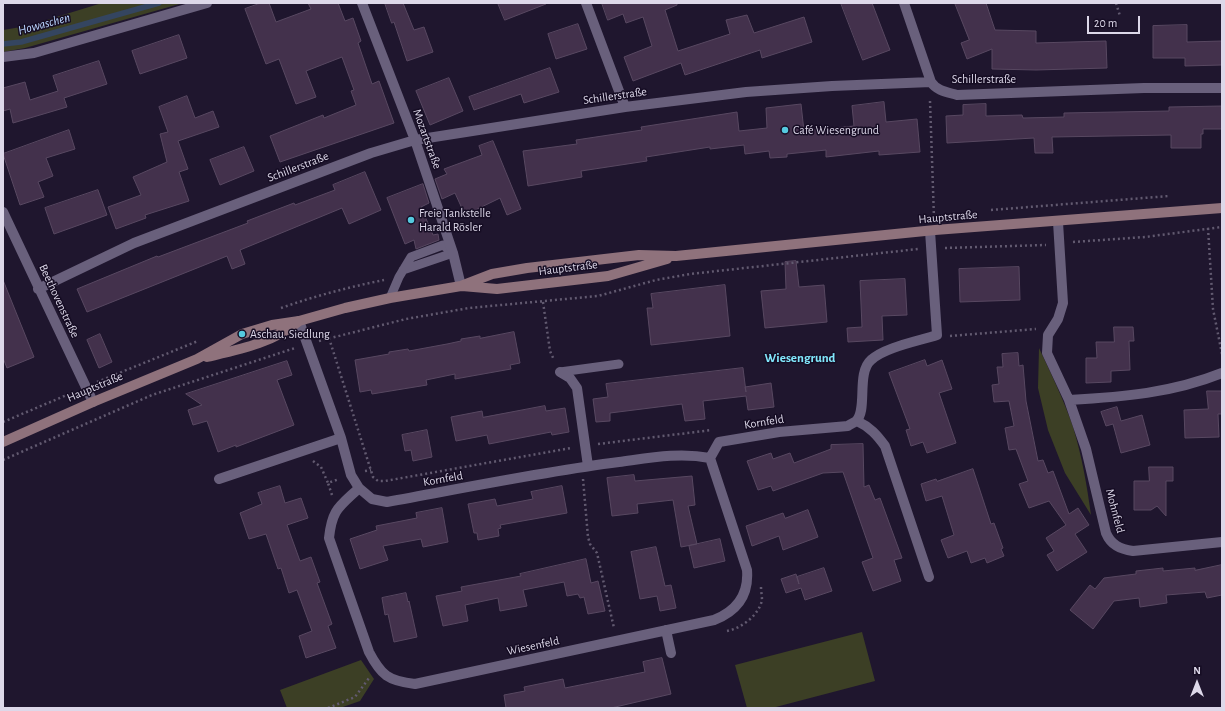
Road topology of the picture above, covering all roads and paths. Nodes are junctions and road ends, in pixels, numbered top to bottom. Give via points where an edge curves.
1 (207, 3) edge
2 (362, 3) edge
3 (586, 3) edge
4 (904, 3) edge
5 (1116, 3) edge
6 (1120, 16) dead end
7 (3, 57) edge
8 (933, 85) junction
9 (1222, 88) edge
10 (626, 107) junction
11 (415, 140) junction
12 (1222, 208) edge
13 (3, 212) edge
14 (1058, 222) junction
15 (1222, 227) edge
16 (1208, 228) junction
17 (932, 230) junction
18 (1060, 243) junction
19 (932, 248) junction
20 (453, 253) junction
21 (676, 256) junction
22 (461, 286) junction
23 (38, 289) junction
24 (390, 298) junction
25 (543, 302) junction
26 (299, 321) junction
27 (1052, 328) junction
28 (937, 335) junction
29 (307, 344) junction
30 (1222, 354) edge
31 (198, 359) junction
32 (619, 364) dead end
33 (560, 372) junction
34 (1222, 373) edge
35 (1069, 400) junction
36 (93, 402) junction
37 (857, 421) junction
38 (341, 438) junction
39 (3, 442) edge
40 (710, 458) junction
41 (3, 460) edge
42 (585, 466) junction
43 (371, 470) dead end
44 (350, 475) junction
45 (219, 479) dead end
46 (359, 488) junction
47 (333, 496) dead end
48 (1222, 542) edge
49 (929, 577) dead end
50 (761, 584) dead end
51 (666, 630) junction
52 (724, 631) dead end
53 (617, 641) junction
54 (671, 652) dead end
55 (377, 668) junction
56 (328, 708) edge

1 - 7 street via 34,52
2 - 11 street, Mozartstraße
3 - 10 street
4 - 8 street
5 - 6 path
8 - 9 street, Schillerstraße via 944,92 957,94
8 - 10 street, Schillerstraße via 832,86 746,92
8 - 17 path via 930,96
10 - 11 street, Schillerstraße
11 - 20 street, Mozartstraße
11 - 23 street, Schillerstraße via 371,152 134,243
12 - 14 main road, Hauptstraße
13 - 23 street, Beethovenstraße
14 - 17 main road, Hauptstraße
14 - 18 street, Mohnfeld
15 - 16 path
16 - 18 path via 1145,237
16 - 30 path via 1213,309
17 - 19 street
17 - 21 main road, Hauptstraße
18 - 19 path
18 - 27 street, Mohnfeld via 1063,303
19 - 25 path via 690,274 656,280 598,296
19 - 28 street
20 - 22 street, Mozartstraße
20 - 24 lane via 442,245 411,257
21 - 22 main road, Hauptstraße via 639,255 527,268 492,274
21 - 22 main road, Hauptstraße via 608,276 497,290
22 - 24 main road, Hauptstraße
23 - 36 street, Beethovenstraße
24 - 26 main road, Hauptstraße
25 - 29 path via 469,308 406,319
25 - 33 path via 550,351
26 - 29 street, Kornfeld
26 - 31 main road, Hauptstraße via 272,325 242,334
26 - 31 main road, Hauptstraße via 287,331 262,343
27 - 28 path
27 - 35 street, Mohnfeld via 1047,340 1047,352
28 - 37 street via 879,354 870,361 865,368
29 - 38 street, Kornfeld
29 - 41 path via 152,394
31 - 36 main road, Hauptstraße
32 - 33 lane
33 - 42 street via 570,378 577,388
34 - 35 street via 1195,384 1136,395
35 - 48 street, Mohnfeld via 1086,449 1110,541 1122,550 1133,551
36 - 39 main road, Hauptstraße
37 - 40 street, Kornfeld via 848,426 779,432 719,442
37 - 49 street via 875,433 885,446
38 - 44 street, Kornfeld
38 - 45 street
40 - 42 street, Kornfeld via 674,455
40 - 51 street, Wiesenfeld via 744,557 748,582 741,600 734,610 725,616
42 - 46 street, Kornfeld via 387,502 372,499
42 - 53 path via 588,536 597,553
43 - 44 path
44 - 46 street, Kornfeld
44 - 47 path via 328,483
46 - 55 street, Wiesenfeld via 335,510 329,538
50 - 52 path via 762,600 757,611 748,621 732,630
51 - 53 street, Wiesenfeld
51 - 54 street
53 - 55 street, Wiesenfeld via 415,684 386,677
55 - 56 path via 371,671 355,697

